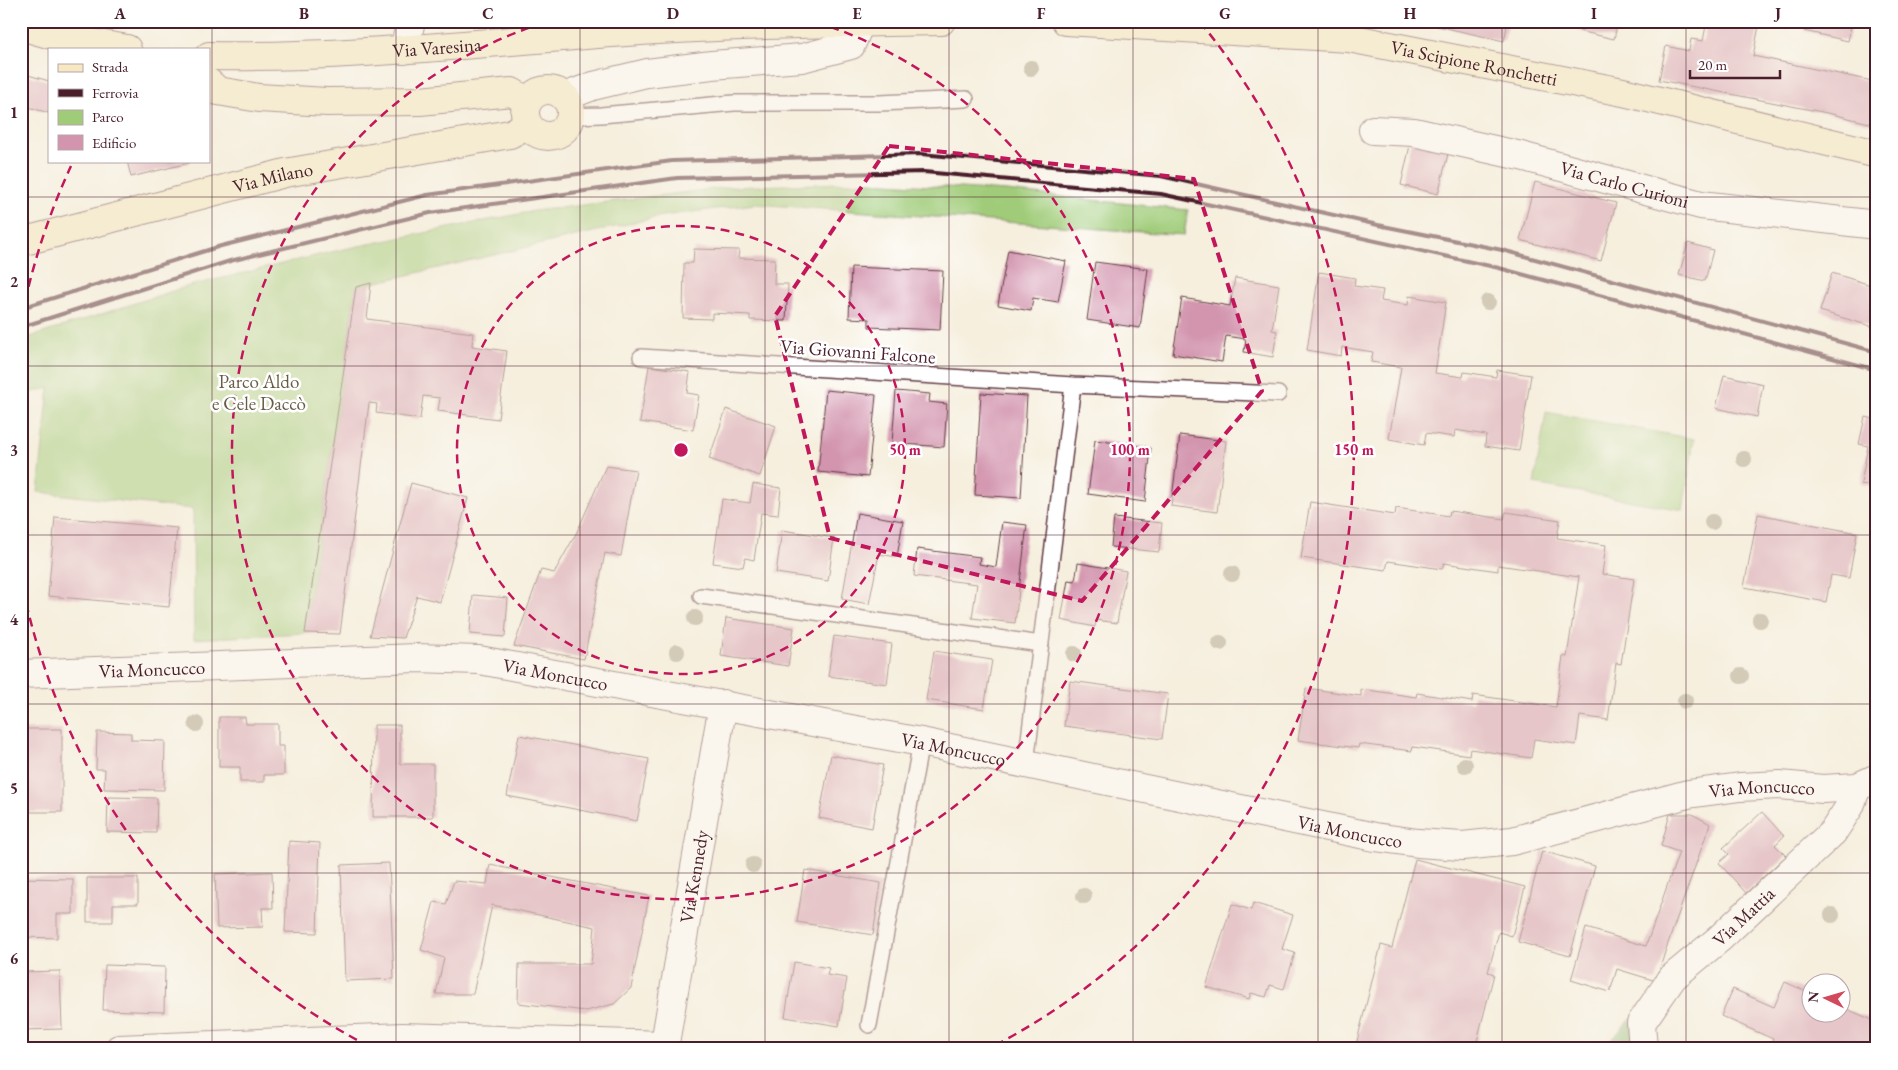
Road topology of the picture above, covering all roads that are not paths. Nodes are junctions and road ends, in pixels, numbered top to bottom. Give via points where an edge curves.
1 (411, 21) edge
2 (941, 21) edge
3 (1066, 21) edge
4 (812, 22) edge
5 (860, 23) junction
6 (1118, 23) edge
7 (21, 26) edge
8 (121, 48) edge
9 (404, 50) junction
10 (210, 56) edge
11 (210, 85) edge
12 (966, 99) dead end
13 (568, 106) junction
14 (527, 113) junction
15 (1373, 130) dead end
16 (1877, 154) edge
17 (1877, 225) edge
18 (21, 242) edge
19 (641, 357) dead end
20 (1073, 386) junction
21 (1278, 394) dead end
22 (701, 596) dead end
23 (1041, 644) junction
24 (21, 674) edge
25 (724, 704) junction
26 (921, 742) junction
27 (1026, 762) junction
28 (1867, 783) edge
29 (869, 1025) dead end
30 (665, 1047) edge
31 (119, 1049) edge
32 (1643, 1049) edge

1 - 9 street
2 - 5 main road
3 - 6 main road, Via Scipione Ronchetti
4 - 5 main road
4 - 9 main road, Via Varesina via 614,33
5 - 13 street via 851,46 802,58 712,64 647,73 593,86
6 - 16 main road, Via Scipione Ronchetti via 1349,38 1623,92
7 - 8 main road via 59,37
9 - 10 main road, Via Varesina via 332,55
11 - 14 main road via 218,91 260,98 327,102 420,101 512,92
12 - 13 lane via 880,103 734,103 601,115
13 - 14 main road, Via Milano via 555,92 545,90 535,94
13 - 14 main road via 567,126 558,134 546,137 536,133
14 - 18 main road, Via Milano via 510,134 286,173
15 - 17 street, Via Carlo Curioni via 1414,132 1511,154 1700,205
19 - 20 lane, Via Giovanni Falcone
20 - 21 lane, Via Giovanni Falcone
20 - 23 lane
22 - 23 lane
23 - 27 lane
24 - 25 street, Via Moncucco via 416,658 478,660
25 - 26 street, Via Moncucco
25 - 30 street, Via Kennedy
26 - 27 street, Via Moncucco
26 - 29 lane
27 - 28 street, Via Moncucco via 1375,837 1462,846 1512,841 1688,794 1780,785 1823,790
28 - 32 street, Via Mattia via 1833,832 1673,977 1641,1023
30 - 31 street via 403,1037

